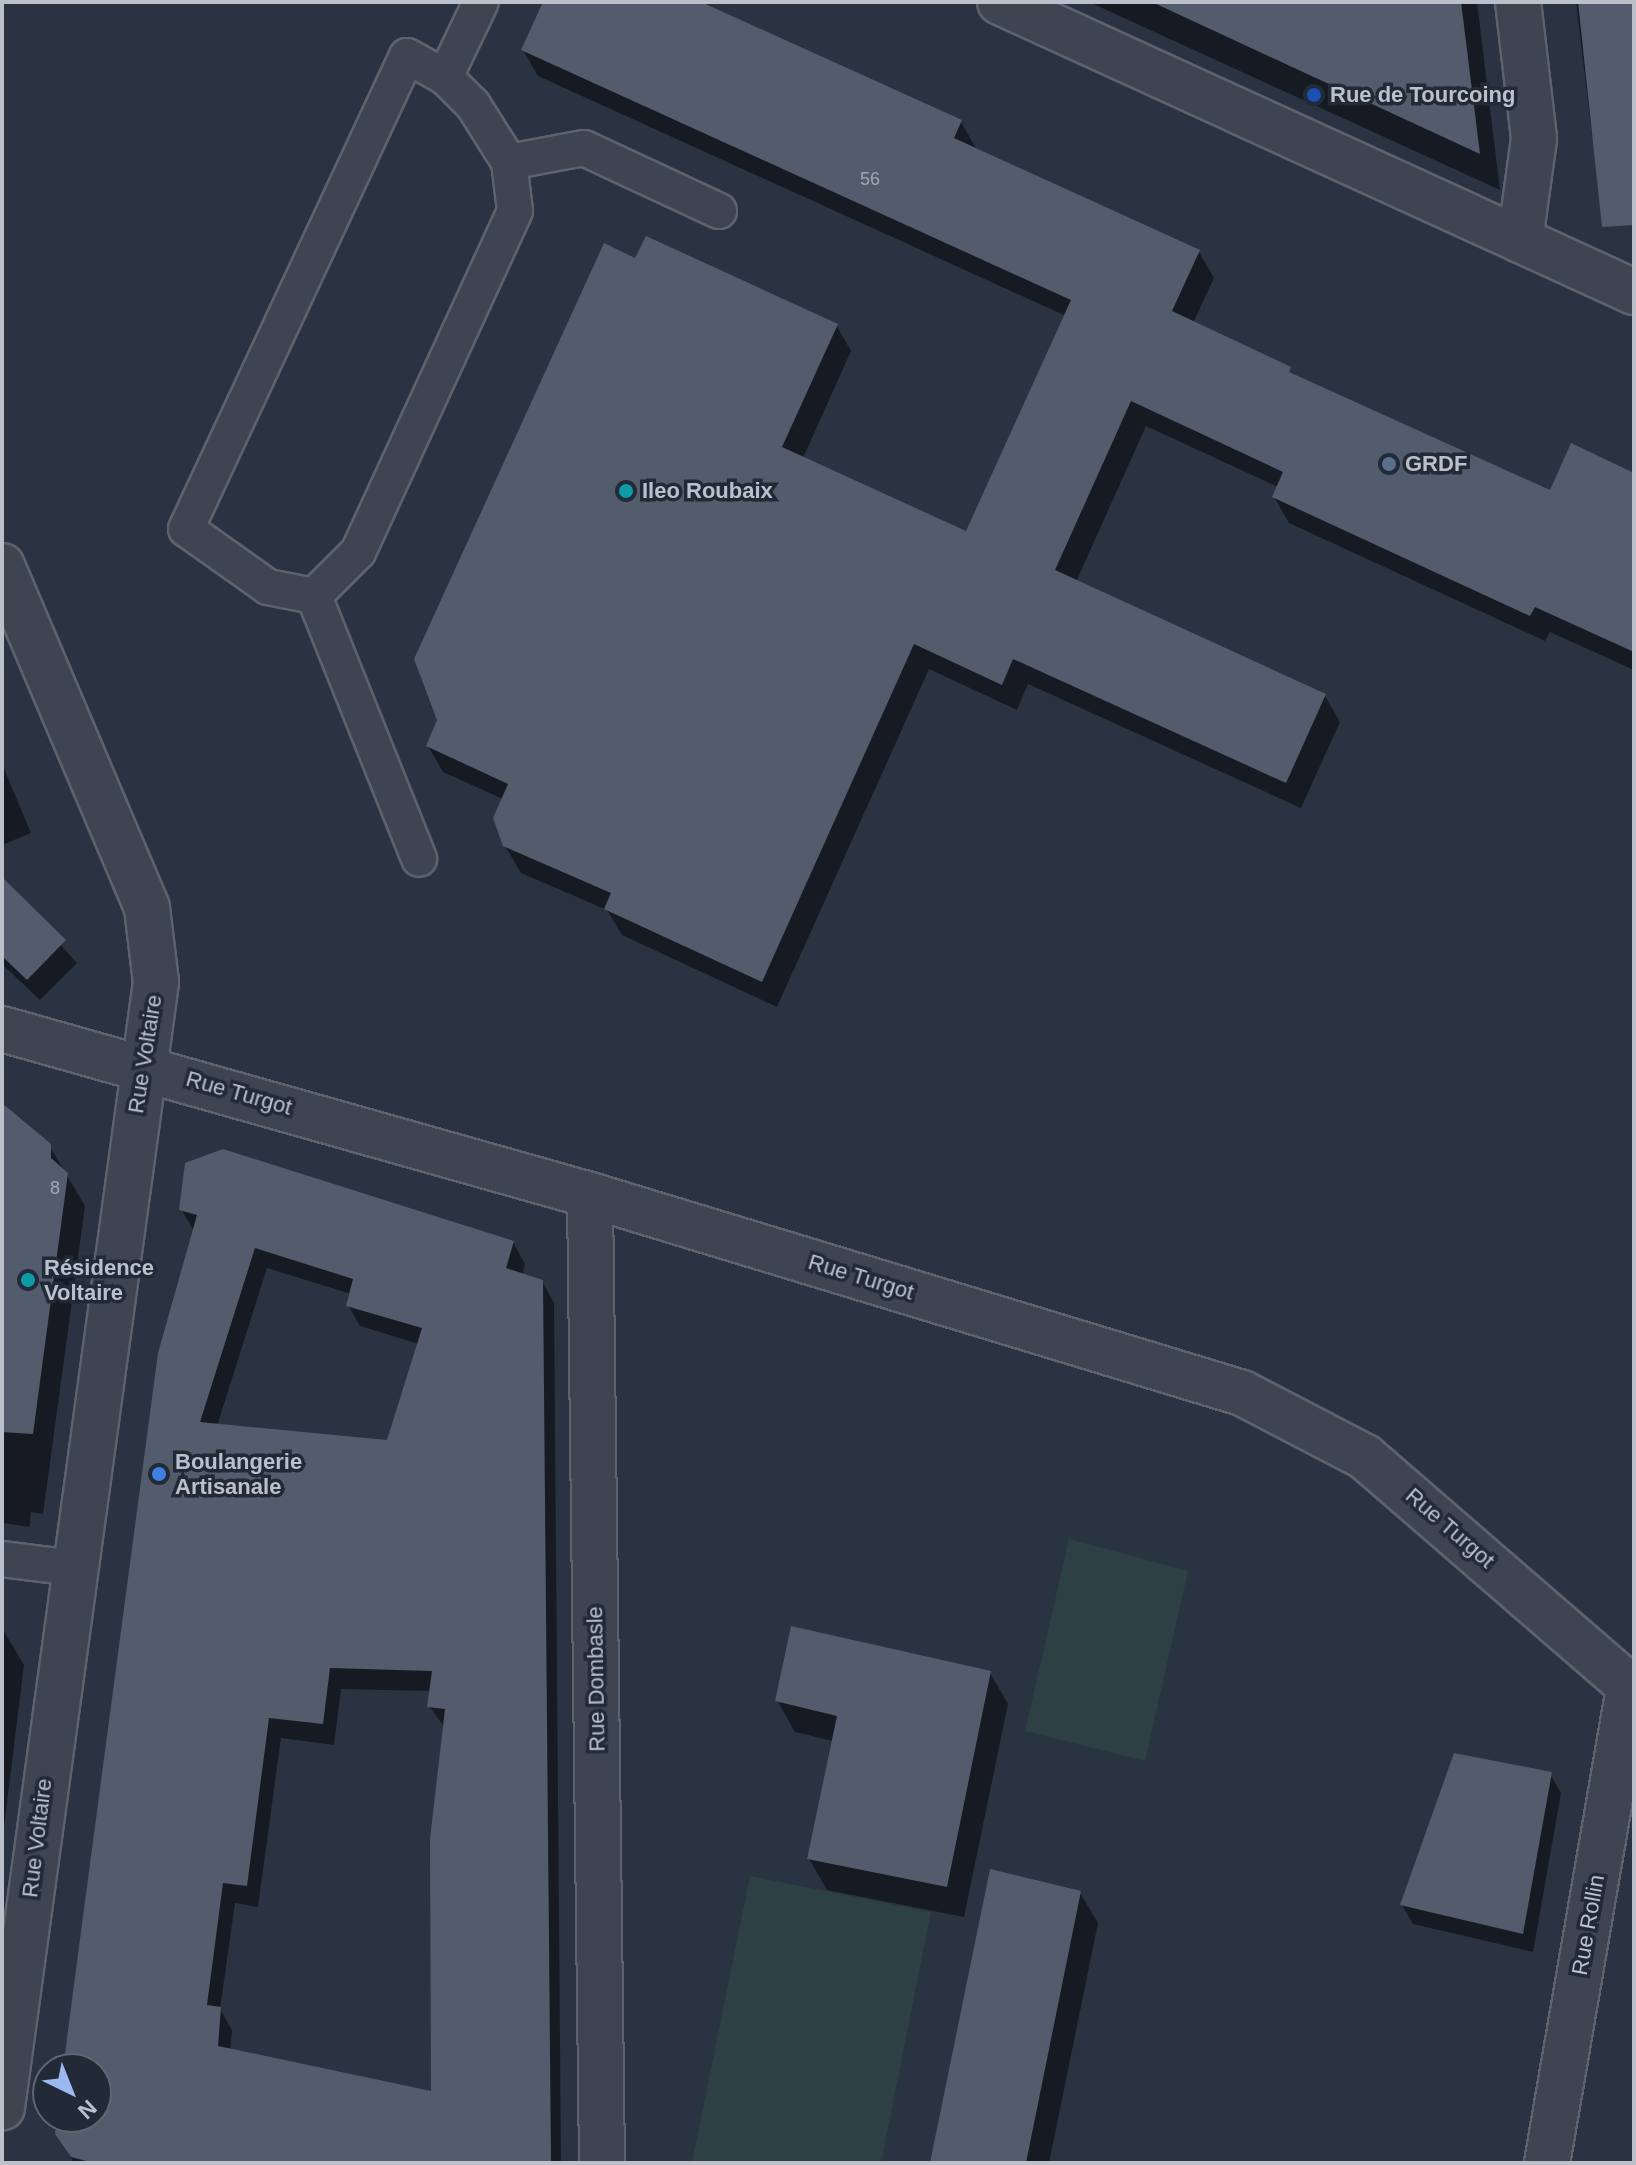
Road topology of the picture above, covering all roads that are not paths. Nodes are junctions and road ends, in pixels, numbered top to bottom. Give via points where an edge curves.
1 (481, 2) edge
2 (1000, 2) edge
3 (1518, 2) edge
4 (445, 77) junction
5 (509, 162) junction
6 (719, 211) dead end
7 (1520, 240) junction
8 (1634, 292) edge
9 (2, 566) edge
10 (314, 596) junction
11 (419, 859) dead end
12 (2, 1029) edge
13 (142, 1065) junction
14 (590, 1195) junction
15 (2, 1559) edge
16 (73, 1568) junction
17 (1632, 1688) edge
18 (2, 2108) edge
19 (602, 2163) edge
20 (1547, 2163) edge

1 - 4 lane
2 - 7 street
3 - 7 street via 1534,139
4 - 5 lane via 473,105
4 - 10 lane via 407,56 186,529 268,587
5 - 6 lane via 584,148
5 - 10 lane via 515,211 358,552
7 - 8 street
9 - 13 street, Rue Voltaire via 147,908 156,982
10 - 11 lane
12 - 13 street, Rue Turgot
13 - 14 street, Rue Turgot
13 - 16 street, Rue Voltaire
14 - 17 street, Rue Turgot via 1285,1411 1397,1481
14 - 19 street, Rue Dombasle
15 - 16 lane
16 - 18 street, Rue Voltaire
17 - 20 street, Rue Rollin

